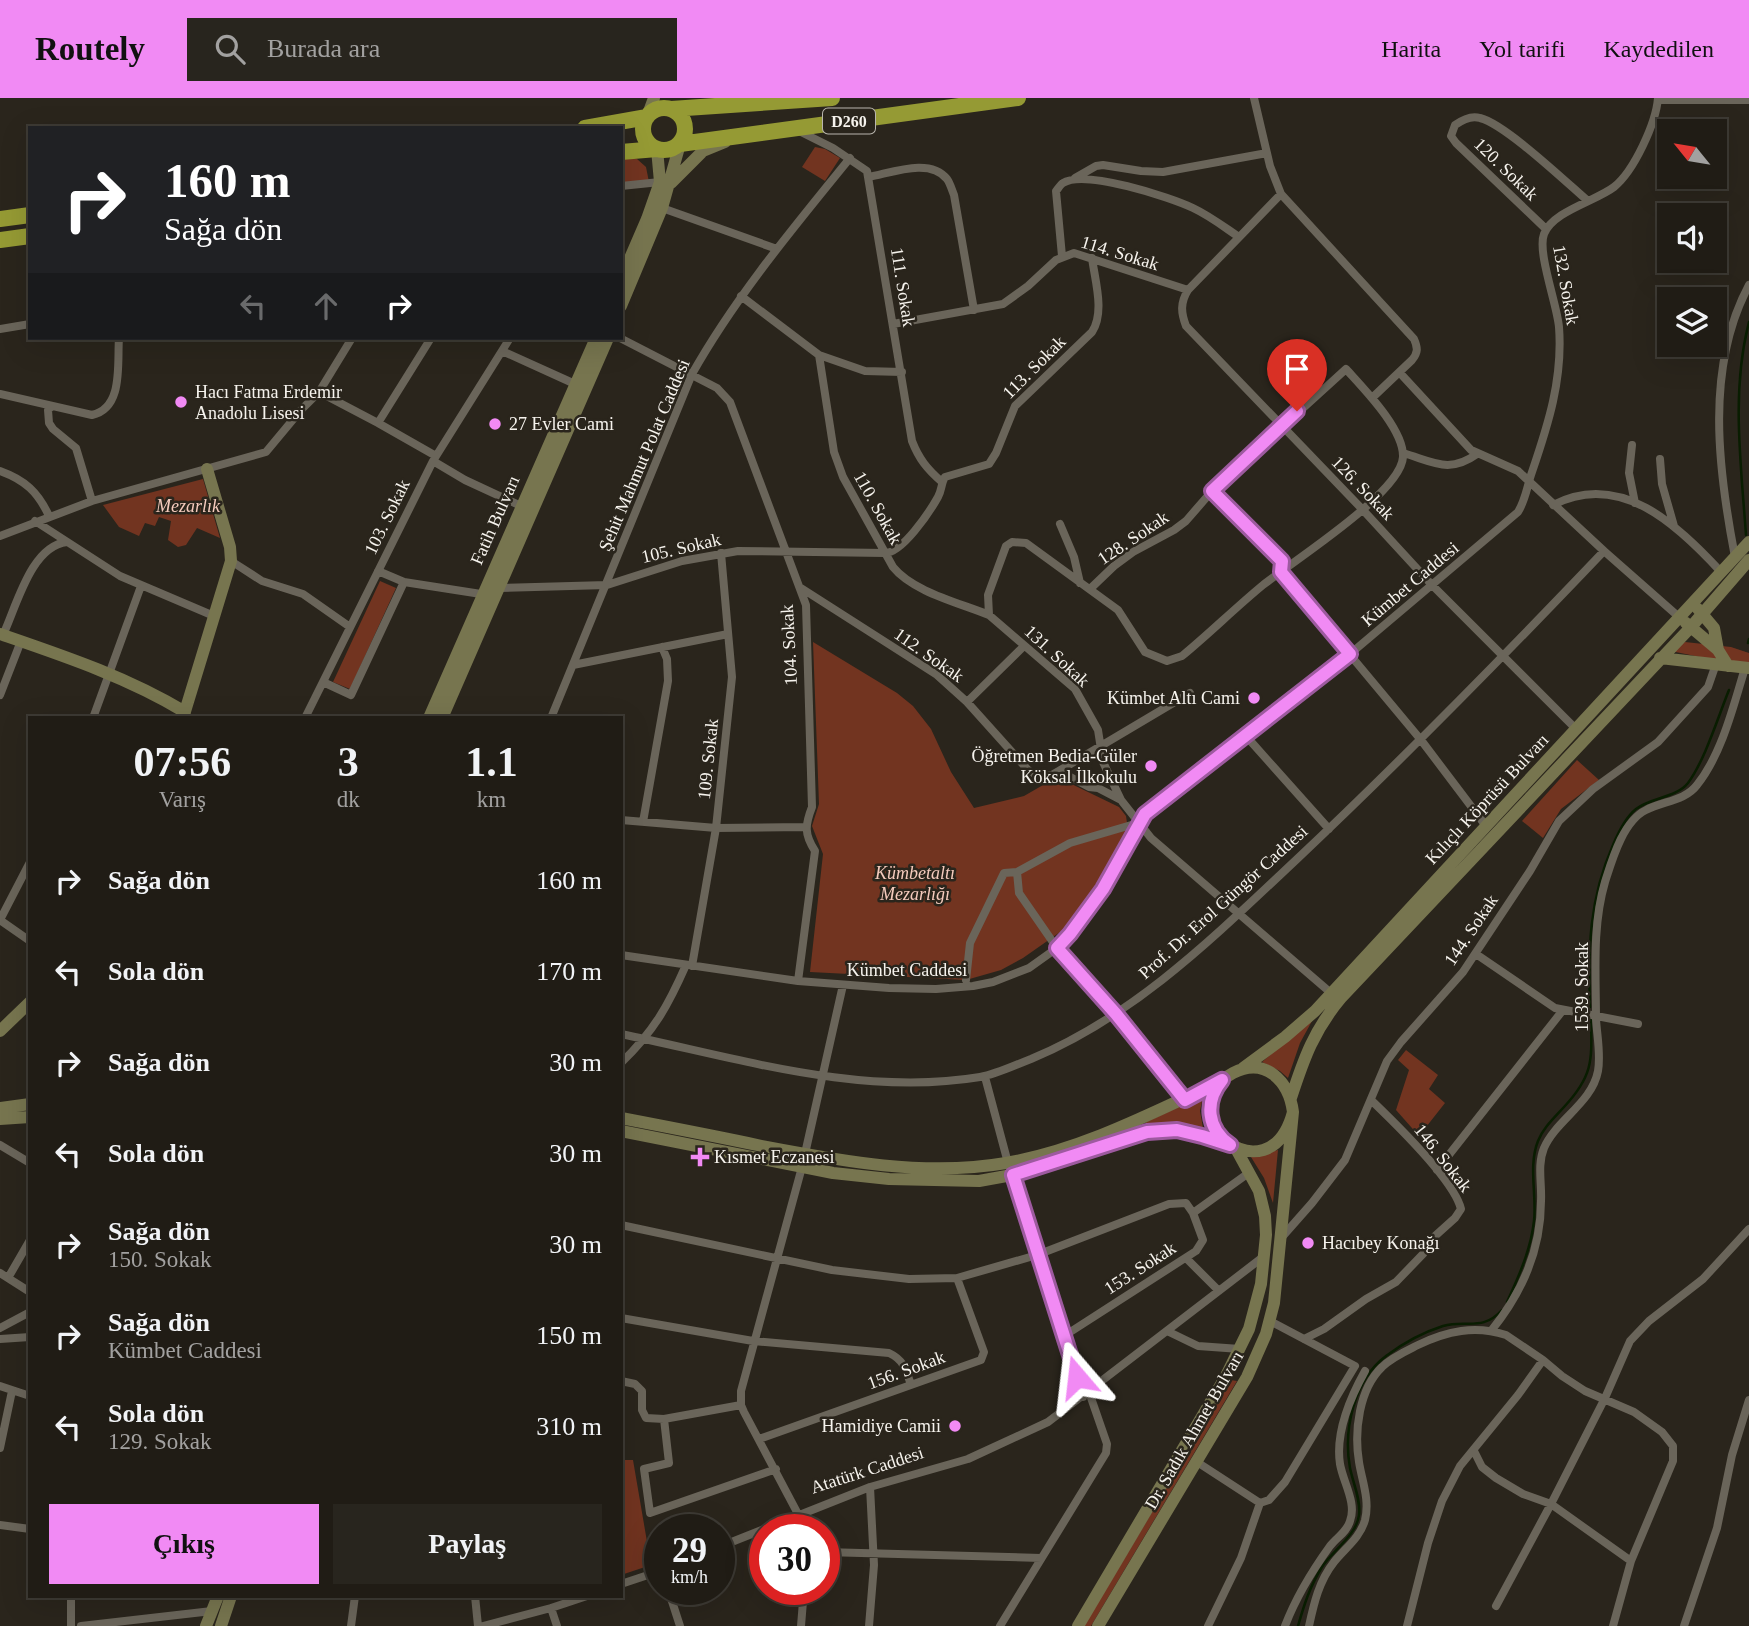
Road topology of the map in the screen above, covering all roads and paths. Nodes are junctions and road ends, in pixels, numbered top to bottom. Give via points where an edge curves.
1 (653, 98) edge
2 (832, 98) edge
3 (1018, 98) edge
4 (1254, 98) edge
5 (1658, 99) edge
6 (1749, 100) edge
7 (669, 104) edge
8 (648, 117) junction
9 (596, 126) edge
10 (793, 128) junction
11 (744, 135) junction
12 (680, 144) junction
13 (657, 149) junction
14 (626, 151) edge
15 (1267, 153) junction
16 (850, 158) junction
17 (869, 177) junction
18 (1073, 180) junction
19 (665, 183) junction
20 (623, 186) edge
21 (1281, 194) junction
22 (1588, 201) junction
23 (663, 208) junction
24 (28, 215) edge
25 (0, 219) edge
26 (1545, 229) junction
27 (28, 236) edge
28 (1239, 237) junction
29 (0, 240) edge
30 (777, 249) junction
31 (1062, 256) junction
32 (1092, 258) junction
33 (623, 274) edge
34 (1749, 285) edge
35 (1188, 290) junction
36 (741, 296) junction
37 (623, 301) edge
38 (974, 310) junction
39 (28, 324) edge
40 (893, 324) junction
41 (0, 329) edge
42 (119, 340) edge
43 (351, 340) edge
44 (430, 340) edge
45 (509, 340) edge
46 (595, 340) edge
47 (607, 340) edge
48 (623, 340) edge
49 (502, 351) junction
50 (819, 355) junction
51 (902, 372) junction
52 (1400, 373) junction
53 (692, 374) junction
54 (575, 384) junction
55 (319, 392) junction
56 (0, 394) edge
57 (1372, 398) junction
58 (52, 406) junction
59 (378, 423) junction
60 (1281, 425) junction
61 (1632, 445) dead end
62 (1403, 453) junction
63 (1477, 454) junction
64 (434, 459) junction
65 (1660, 459) dead end
66 (207, 469) junction
67 (0, 471) edge
68 (1528, 481) junction
69 (942, 482) junction
70 (1212, 491) junction
71 (92, 501) junction
72 (1635, 503) junction
73 (1553, 505) junction
74 (521, 506) junction
75 (1363, 510) junction
76 (50, 516) junction
77 (35, 521) junction
78 (1060, 524) dead end
79 (1674, 526) junction
80 (0, 536) edge
81 (67, 542) junction
82 (1749, 542) edge
83 (1604, 551) junction
84 (787, 552) junction
85 (885, 553) junction
86 (721, 554) junction
87 (1735, 557) junction
88 (1749, 560) edge
89 (230, 561) junction
90 (378, 571) junction
91 (1281, 572) junction
92 (1721, 572) junction
93 (404, 582) junction
94 (1080, 583) junction
95 (607, 585) junction
96 (1432, 585) junction
97 (141, 586) junction
98 (499, 588) junction
99 (801, 589) junction
100 (1090, 590) junction
101 (481, 594) junction
102 (1692, 603) junction
103 (1702, 613) junction
104 (989, 615) junction
105 (214, 616) junction
106 (1679, 617) junction
107 (1690, 626) junction
108 (349, 627) junction
109 (2, 634) edge
110 (728, 634) junction
111 (21, 642) junction
112 (1024, 646) junction
113 (662, 647) junction
114 (1718, 650) junction
115 (1350, 654) junction
116 (1503, 657) junction
117 (1660, 658) junction
118 (573, 665) junction
119 (1722, 665) junction
120 (1747, 668) edge
121 (111, 673) junction
122 (323, 682) junction
123 (1190, 693) dead end
124 (0, 695) edge
125 (967, 702) junction
126 (184, 715) edge
127 (94, 716) edge
128 (306, 716) edge
129 (430, 716) edge
130 (443, 716) edge
131 (552, 716) edge
132 (1577, 730) junction
133 (1246, 736) junction
134 (1421, 740) junction
135 (1101, 745) junction
136 (1059, 771) junction
137 (1121, 800) junction
138 (623, 821) edge
139 (643, 822) junction
140 (1138, 823) junction
141 (1486, 826) junction
142 (805, 827) junction
143 (716, 828) junction
144 (1329, 829) junction
145 (28, 866) edge
146 (1017, 872) junction
147 (1238, 914) junction
148 (0, 920) edge
149 (28, 940) edge
150 (1057, 948) junction
151 (1476, 954) junction
152 (623, 955) edge
153 (689, 965) junction
154 (966, 980) dead end
155 (798, 981) junction
156 (843, 985) junction
157 (1331, 993) junction
158 (28, 1004) edge
159 (1563, 1010) junction
160 (1116, 1014) junction
161 (1596, 1015) junction
162 (1638, 1024) dead end
163 (0, 1031) edge
164 (623, 1034) edge
165 (645, 1039) junction
166 (623, 1061) edge
167 (1241, 1069) junction
168 (822, 1076) junction
169 (985, 1077) junction
170 (1222, 1080) junction
171 (1291, 1098) junction
172 (1185, 1100) junction
173 (1371, 1100) junction
174 (28, 1104) edge
175 (0, 1108) edge
176 (1293, 1112) junction
177 (28, 1117) edge
178 (623, 1118) edge
179 (0, 1119) edge
180 (623, 1131) edge
181 (0, 1145) edge
182 (1233, 1146) junction
183 (803, 1160) junction
184 (28, 1162) edge
185 (1011, 1169) junction
186 (1437, 1170) junction
187 (1250, 1172) junction
188 (1193, 1213) junction
189 (623, 1225) edge
190 (1749, 1229) edge
191 (1281, 1238) junction
192 (28, 1243) edge
193 (1037, 1255) junction
194 (1263, 1257) junction
195 (776, 1258) junction
196 (1186, 1258) junction
197 (4, 1275) edge
198 (957, 1278) junction
199 (28, 1291) edge
200 (1219, 1291) junction
201 (28, 1313) edge
202 (623, 1318) edge
203 (1270, 1321) junction
204 (0, 1328) edge
205 (1167, 1331) junction
206 (1491, 1331) junction
207 (1064, 1336) junction
208 (28, 1337) edge
209 (0, 1339) edge
210 (1304, 1339) junction
211 (753, 1341) junction
212 (1240, 1349) junction
213 (1543, 1360) junction
214 (1355, 1366) junction
215 (1365, 1371) junction
216 (1374, 1376) junction
217 (623, 1381) edge
218 (911, 1385) junction
219 (0, 1386) edge
220 (12, 1391) junction
221 (28, 1395) edge
222 (1086, 1395) junction
223 (1605, 1398) junction
224 (1749, 1400) edge
225 (741, 1405) junction
226 (664, 1419) junction
227 (759, 1439) junction
228 (0, 1448) edge
229 (1474, 1451) junction
230 (1197, 1462) junction
231 (776, 1469) junction
232 (870, 1487) junction
233 (1260, 1503) junction
234 (1551, 1504) junction
235 (798, 1514) joint
236 (0, 1525) edge
237 (28, 1529) edge
238 (840, 1553) edge
239 (873, 1554) junction
240 (1041, 1558) junction
241 (1632, 1561) junction
242 (644, 1576) edge
243 (623, 1583) edge
244 (71, 1598) edge
245 (217, 1598) edge
246 (230, 1598) edge
247 (355, 1598) edge
248 (475, 1598) edge
249 (581, 1598) edge
250 (673, 1605) edge
251 (803, 1605) edge
252 (1496, 1606) dead end
253 (551, 1608) junction
254 (212, 1611) junction
255 (71, 1626) edge
256 (81, 1626) edge
257 (206, 1626) edge
258 (221, 1626) edge
259 (351, 1626) edge
260 (481, 1626) edge
261 (557, 1626) edge
262 (680, 1626) edge
263 (801, 1626) edge
264 (869, 1626) edge
265 (1000, 1626) edge
266 (1078, 1626) edge
267 (1098, 1626) edge
268 (1208, 1626) edge
269 (1285, 1626) edge
270 (1309, 1626) edge
271 (1407, 1626) edge
272 (1613, 1626) edge
273 (1684, 1626) edge

1 - 8 main road
2 - 7 highway, D260
3 - 10 highway, D260
4 - 15 street
5 - 6 street
5 - 22 street, 132. Sokak via 1647,134 1624,176 1613,188
7 - 8 highway
7 - 12 highway via 685,124
8 - 9 highway
8 - 13 highway via 644,135
10 - 11 highway, D260
10 - 16 street
11 - 12 highway, D260
11 - 19 main road via 703,152
12 - 13 highway via 669,150
12 - 19 main road
13 - 14 highway
13 - 19 main road
14 - 19 main road via 649,161
15 - 18 street via 1163,172 1103,164
15 - 21 street
16 - 17 street
16 - 30 street, Şehit Mahmut Polat Caddesi
17 - 38 street via 917,167 946,177 954,195
17 - 40 street, 111. Sokak
18 - 28 street via 1094,179 1173,200
18 - 31 street via 1056,191
19 - 20 street
19 - 23 main road
19 - 33 main road
21 - 28 street
21 - 52 street via 1413,339 1417,354
22 - 26 street, 132. Sokak
22 - 26 street, 120. Sokak via 1490,122 1479,117 1455,125 1451,136 1456,143
23 - 30 street
23 - 37 main road
24 - 25 highway
26 - 68 street, 132. Sokak via 1542,244 1557,312 1559,367 1548,426
27 - 29 highway
28 - 35 street
30 - 36 street, Şehit Mahmut Polat Caddesi
31 - 32 street, 114. Sokak
31 - 38 street, 114. Sokak via 1003,304
32 - 35 street, 114. Sokak
32 - 69 street, 113. Sokak via 1099,313 1092,332 1015,406 989,464 949,474
34 - 87 street via 1731,328 1721,379 1722,469
35 - 60 street, 126. Sokak via 1181,307 1186,326
36 - 50 street
36 - 53 street, Şehit Mahmut Polat Caddesi
38 - 40 street, 114. Sokak
39 - 41 street
40 - 51 street, 111. Sokak
42 - 58 street via 116,387 106,409 92,415
43 - 55 street
44 - 59 street
45 - 49 street, 103. Sokak
46 - 54 main road, Fatih Bulvarı
47 - 98 main road, Fatih Bulvarı
48 - 53 street, 104. Sokak
49 - 54 street
49 - 64 street, 103. Sokak
50 - 51 street via 865,371
50 - 85 street, 110. Sokak via 834,452
51 - 69 street, 111. Sokak via 912,441 927,469
52 - 57 street
52 - 63 street
53 - 84 street, 104. Sokak via 717,388 730,402
53 - 95 street, Şehit Mahmut Polat Caddesi
54 - 74 main road, Fatih Bulvarı
55 - 59 street
55 - 66 street via 266,452
56 - 58 street
57 - 60 street, 128. Sokak via 1346,369
57 - 62 street
58 - 71 street via 49,423 76,448
59 - 64 street
60 - 70 street, 128. Sokak
60 - 75 street, 126. Sokak
61 - 72 street via 1629,473
62 - 63 street via 1452,466
62 - 75 street via 1398,475
63 - 68 street via 1511,466
64 - 74 street via 465,480
64 - 90 street, 103. Sokak
65 - 79 street via 1661,484
66 - 71 street
66 - 89 main road
67 - 76 street via 34,490
68 - 73 street
68 - 96 street, Kümbet Caddesi via 1526,499 1518,512
69 - 85 street via 939,496 899,549
70 - 91 street via 1282,561
70 - 100 street, 128. Sokak via 1186,521 1133,552
71 - 76 street
72 - 73 street via 1613,494 1594,493 1570,496
72 - 79 street
73 - 83 street
74 - 101 main road, Fatih Bulvarı
75 - 91 street
75 - 96 street, 126. Sokak
76 - 77 street
77 - 80 street
77 - 81 street
78 - 94 street
79 - 92 street
81 - 97 street
81 - 109 street via 50,547 35,562
82 - 87 main road, Kılıçlı Köprüsü Bulvarı
83 - 106 street
83 - 116 street, Prof. Dr. Erol Güngör Caddesi
84 - 85 street
84 - 86 street, 105. Sokak
84 - 99 street, 104. Sokak
85 - 104 street, 110. Sokak via 912,584
86 - 95 street, 105. Sokak
86 - 110 street, 109. Sokak
87 - 92 main road, Kılıçlı Köprüsü Bulvarı
88 - 103 main road, Kılıçlı Köprüsü Bulvarı
89 - 105 main road
89 - 108 street via 261,581 303,594
90 - 93 street
90 - 108 street, 103. Sokak
91 - 100 street via 1182,656 1167,661 1145,652 1118,610
91 - 115 street
92 - 102 main road, Kılıçlı Köprüsü Bulvarı
93 - 101 street
93 - 122 street via 351,695
94 - 100 street
94 - 104 street via 1026,543 1012,542 993,578
95 - 98 street, 105. Sokak
95 - 118 street, Şehit Mahmut Polat Caddesi
96 - 115 street, Kümbet Caddesi
96 - 116 street, 126. Sokak
97 - 105 street
97 - 121 street
98 - 130 main road, Fatih Bulvarı
99 - 125 street, 112. Sokak via 937,675
99 - 142 street, 104. Sokak via 806,605 811,807
101 - 129 main road, Fatih Bulvarı
102 - 103 main road
102 - 106 main road, Kılıçlı Köprüsü Bulvarı
103 - 107 main road, Kılıçlı Köprüsü Bulvarı
103 - 114 main road via 1714,628
104 - 112 street, 131. Sokak
105 - 126 main road
106 - 107 main road
106 - 132 main road, Kılıçlı Köprüsü Bulvarı
107 - 114 main road
107 - 117 main road, Kılıçlı Köprüsü Bulvarı
108 - 122 street, 103. Sokak
109 - 111 main road
110 - 113 street
110 - 143 street, 109. Sokak via 732,677
111 - 121 main road
111 - 124 street
112 - 125 street
112 - 135 street, 131. Sokak via 1075,689 1095,723
113 - 118 street
113 - 139 street via 667,681
114 - 119 main road
115 - 133 street, Kümbet Caddesi
115 - 134 street
116 - 132 street, 126. Sokak
116 - 134 street, Prof. Dr. Erol Güngör Caddesi
117 - 119 main road
117 - 171 main road, Kılıçlı Köprüsü Bulvarı via 1334,1006 1310,1043
118 - 131 street, Şehit Mahmut Polat Caddesi
119 - 120 main road
119 - 151 street, 144. Sokak via 1658,742 1593,789 1559,821
120 - 161 street, 1539. Sokak via 1724,732 1697,786 1642,812 1618,848 1600,909 1594,973
121 - 126 main road
121 - 127 street
122 - 128 street, 103. Sokak
123 - 135 street
125 - 136 street, 112. Sokak via 1033,774 1045,778
132 - 141 main road, Kılıçlı Köprüsü Bulvarı
133 - 140 street, Kümbet Caddesi
133 - 144 street
134 - 141 street
134 - 144 street, Prof. Dr. Erol Güngör Caddesi
135 - 136 street
135 - 137 street, 131. Sokak via 1109,778
136 - 137 street, 112. Sokak
137 - 140 street
138 - 139 street
139 - 143 street
140 - 146 street via 1070,843
140 - 147 street
140 - 150 street, Kümbet Caddesi via 1097,898
141 - 157 main road, Kılıçlı Köprüsü Bulvarı
142 - 143 street
142 - 155 street, 104. Sokak via 816,851
143 - 153 street, 109. Sokak
144 - 147 street, Prof. Dr. Erol Güngör Caddesi
145 - 148 street
146 - 150 street via 1019,893
146 - 154 street via 1004,873 970,943
147 - 157 street
147 - 160 street, Prof. Dr. Erol Güngör Caddesi via 1181,966
148 - 149 street
150 - 156 street, Kümbet Caddesi via 1029,968 973,986
150 - 160 street
151 - 159 street
151 - 173 street, 144. Sokak via 1393,1052
152 - 153 street, Kümbet Caddesi
153 - 155 street, Kümbet Caddesi
153 - 165 street, 109. Sokak
155 - 156 street, Kümbet Caddesi
156 - 168 street
157 - 167 main road, Kılıçlı Köprüsü Bulvarı via 1302,1024
158 - 163 main road
159 - 161 street
159 - 186 street
160 - 169 street, Prof. Dr. Erol Güngör Caddesi via 1051,1051
160 - 172 street
161 - 162 street
161 - 206 street, 1539. Sokak via 1599,1054 1595,1081 1544,1147 1538,1240 1515,1299
164 - 165 street, Prof. Dr. Erol Güngör Caddesi
165 - 166 street, 109. Sokak
165 - 168 street, Prof. Dr. Erol Güngör Caddesi
167 - 170 main road
167 - 171 main road via 1273,1074
168 - 169 street, Prof. Dr. Erol Güngör Caddesi via 901,1083
168 - 183 street
169 - 185 street
170 - 172 main road
170 - 182 main road via 1211,1098 1210,1117 1217,1134
171 - 176 main road
172 - 185 main road
173 - 186 street, 146. Sokak
173 - 191 street, 144. Sokak via 1345,1160
174 - 175 main road
176 - 182 main road via 1277,1142 1250,1151
176 - 191 main road, Dr. Sadık Ahmet Bulvarı
177 - 179 main road
178 - 183 main road
180 - 183 main road
181 - 184 street
182 - 185 main road via 1177,1130 1147,1132
182 - 187 main road, Dr. Sadık Ahmet Bulvarı
183 - 185 main road
183 - 195 street
185 - 193 street
186 - 210 street, 146. Sokak via 1459,1200 1461,1209 1455,1218 1396,1282
187 - 188 street
187 - 194 main road, Dr. Sadık Ahmet Bulvarı via 1265,1216
188 - 193 street via 1186,1203 1169,1204
188 - 196 street, 153. Sokak via 1203,1240
189 - 195 street
190 - 223 street via 1703,1279 1630,1341
191 - 203 main road, Dr. Sadık Ahmet Bulvarı
192 - 197 street
193 - 198 street
193 - 207 street
194 - 200 street, Atatürk Caddesi
194 - 212 main road, Dr. Sadık Ahmet Bulvarı via 1256,1306
195 - 198 street via 909,1279
195 - 211 street
196 - 200 street
196 - 207 street, 153. Sokak
197 - 199 street
198 - 218 street, 156. Sokak via 984,1352 981,1360
200 - 205 street, Atatürk Caddesi
201 - 204 street
202 - 211 street
203 - 210 street
203 - 230 main road, Dr. Sadık Ahmet Bulvarı via 1247,1377
205 - 212 street via 1198,1346
205 - 222 street, Atatürk Caddesi
206 - 213 street via 1506,1335
206 - 216 street via 1458,1331 1430,1339 1391,1359
207 - 222 street
208 - 209 street
210 - 214 street
211 - 218 street via 889,1353 904,1364
211 - 225 street via 742,1380
212 - 266 main road, Dr. Sadık Ahmet Bulvarı
213 - 223 street via 1562,1377
213 - 229 street
214 - 215 street
214 - 233 street via 1285,1482
215 - 216 street
215 - 269 street via 1340,1438 1351,1519 1300,1592
216 - 270 street via 1358,1426 1365,1518 1355,1539 1326,1574
217 - 226 street via 642,1391 646,1418
218 - 227 street, 156. Sokak
219 - 220 street
220 - 221 street
220 - 228 street
222 - 232 street, Atatürk Caddesi via 1048,1422 994,1448
222 - 240 street via 1107,1444 1105,1453
223 - 234 street
223 - 241 street via 1634,1412 1673,1446 1673,1461
224 - 273 street via 1717,1528
225 - 226 street
225 - 227 street
226 - 231 street via 669,1463 644,1469 650,1513
227 - 231 street
229 - 234 street via 1482,1468 1496,1478
229 - 271 street via 1442,1501
230 - 233 street
230 - 267 main road, Dr. Sadık Ahmet Bulvarı
231 - 235 street
232 - 235 street, Atatürk Caddesi
232 - 239 street
233 - 268 street via 1234,1576
234 - 241 street
234 - 252 street
236 - 237 street
238 - 239 street
239 - 240 street
239 - 264 street
240 - 265 street
241 - 272 street
242 - 243 street
244 - 255 street
245 - 254 main road
246 - 258 main road
247 - 259 street
248 - 260 street
249 - 253 street
250 - 262 street
251 - 263 street
253 - 260 street
253 - 261 street
254 - 256 street
254 - 257 main road

